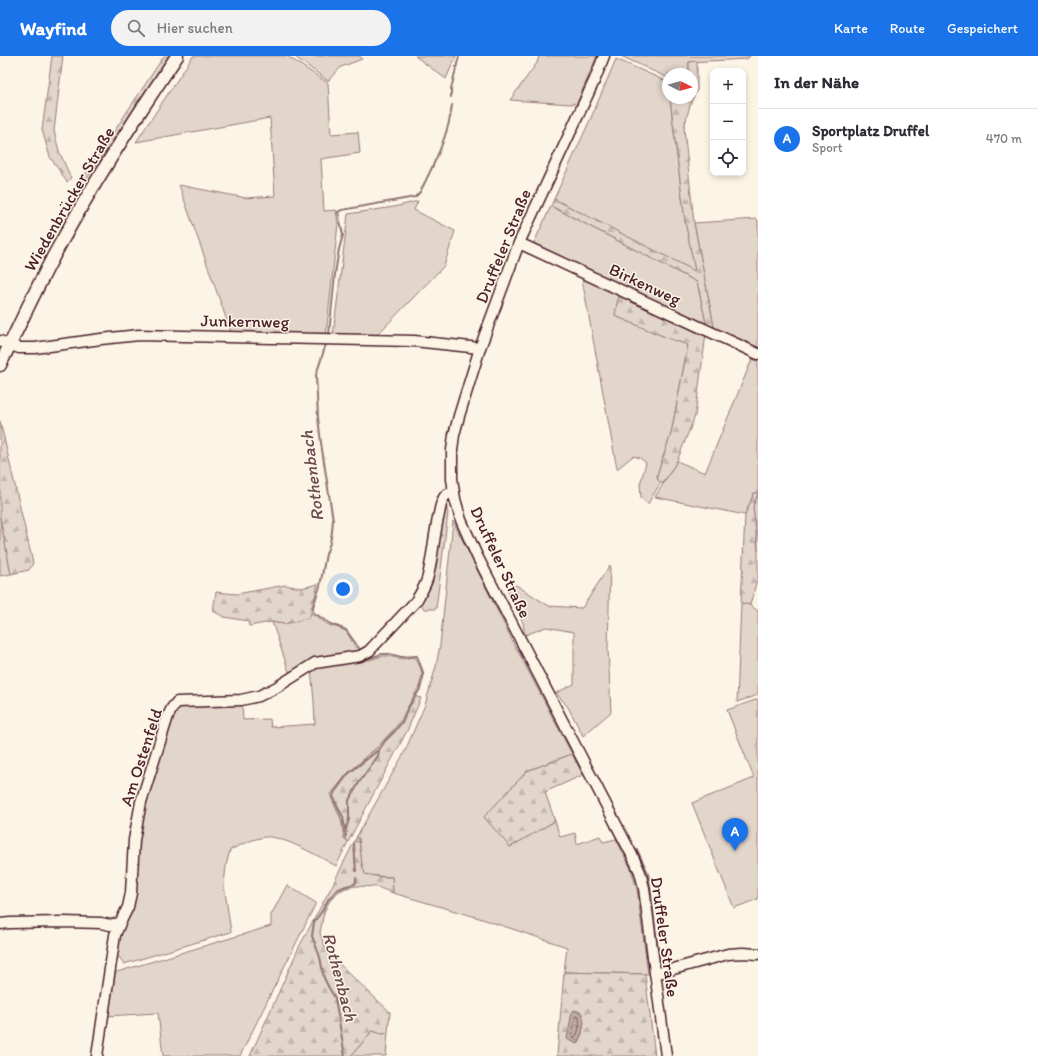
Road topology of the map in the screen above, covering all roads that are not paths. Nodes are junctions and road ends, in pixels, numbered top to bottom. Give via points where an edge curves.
1 (177, 56) edge
2 (604, 56) edge
3 (519, 243) junction
4 (5, 343) edge
5 (480, 348) junction
6 (758, 354) edge
7 (0, 365) edge
8 (454, 492) junction
9 (120, 923) junction
10 (0, 924) edge
11 (110, 925) junction
12 (115, 935) junction
13 (758, 954) edge
14 (655, 974) junction
15 (97, 1056) edge
16 (666, 1056) edge

1 - 4 main road, Wiedenbrücker Straße via 77,214
2 - 3 street, Druffeler Straße
3 - 5 street, Druffeler Straße
3 - 6 street, Birkenweg
4 - 5 street, Junkernweg via 19,348 35,348 139,335 414,341
4 - 7 main road, Wiedenbrücker Straße
5 - 8 street, Druffeler Straße via 454,434 451,465
8 - 9 street, Am Ostenfeld via 441,503 426,584 416,601 369,651 360,656 315,663 259,696 241,700 177,702 172,708 141,802 134,840 131,893 128,907
8 - 14 street, Druffeler Straße via 461,520 478,556 640,872
9 - 11 street
9 - 12 street, Am Ostenfeld
10 - 11 street via 63,922
11 - 12 street
12 - 15 street, Am Ostenfeld
13 - 14 street via 728,954
14 - 16 street, Druffeler Straße

